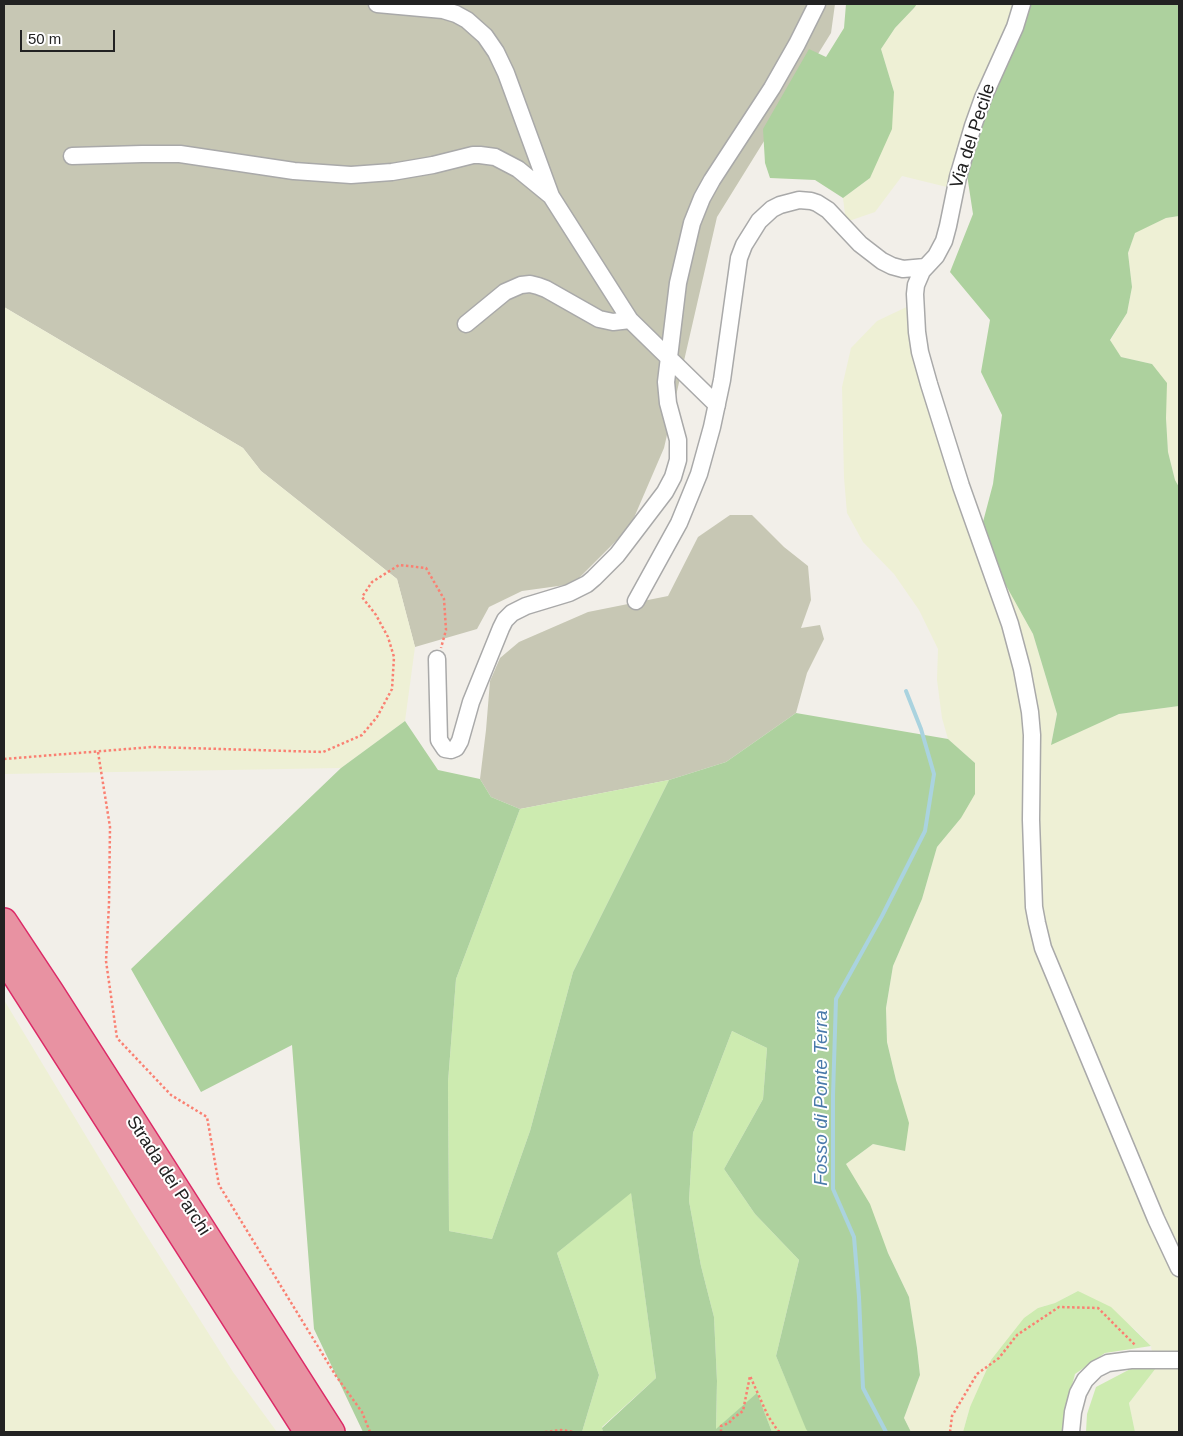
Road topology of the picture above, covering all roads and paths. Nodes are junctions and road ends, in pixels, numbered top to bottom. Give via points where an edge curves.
1 (377, 4) edge
2 (817, 4) edge
3 (1022, 4) edge
4 (72, 156) dead end
5 (552, 196) junction
6 (925, 267) junction
7 (630, 320) junction
8 (466, 324) dead end
9 (670, 358) junction
10 (717, 405) junction
11 (636, 601) dead end
12 (437, 659) joint
13 (98, 752) junction
14 (4, 759) edge
15 (4, 906) edge
16 (4, 921) edge
17 (4, 958) edge
18 (51, 992) junction
19 (1179, 1268) edge
20 (1149, 1360) junction
21 (1179, 1360) edge
22 (307, 1432) edge
23 (332, 1432) edge
24 (370, 1432) edge
25 (545, 1432) edge
26 (574, 1432) edge
27 (721, 1432) edge
28 (781, 1432) edge
29 (950, 1432) edge
30 (1072, 1432) edge

1 - 5 street via 443,10 467,20 485,36 506,72
2 - 9 street via 781,73 698,206 679,278
3 - 6 street, Via del Pecile via 973,126 944,241
4 - 5 street via 180,154 294,171 358,175 392,172 480,154 510,164
5 - 7 street
6 - 10 street via 903,269 882,261 817,203 793,200 772,210 754,227 741,251
6 - 19 street, Via del Pecile via 915,290 920,352 956,471 1013,632 1028,700 1032,734 1034,906 1038,928 1049,965
7 - 8 street via 613,322 599,319 546,289 530,284 505,292
7 - 9 street
9 - 10 street
9 - 12 street via 666,382 668,403 679,447 677,465 669,485 617,555 594,578 569,593 526,606 506,620 471,702 460,741 451,750 445,749 439,740
10 - 11 street via 686,508
12 - 13 path via 446,630 444,599 426,568 399,566 372,582 362,597 388,637 394,657 392,689 377,717 362,735 323,752 152,747
13 - 14 path
13 - 24 path via 110,827 106,962 117,1038 171,1095 206,1116 219,1185 336,1376 362,1412
15 - 18 highway
16 - 18 highway, Strada dei Parchi
17 - 22 highway, Strada dei Parchi
18 - 23 highway, Strada dei Parchi
20 - 21 street
20 - 29 path via 1098,1308 1059,1307 1017,1335 999,1358 977,1374 952,1416
20 - 30 street via 1131,1360 1096,1369 1083,1383 1076,1398
25 - 26 path
27 - 28 path via 721,1426 743,1411 750,1376 768,1416

